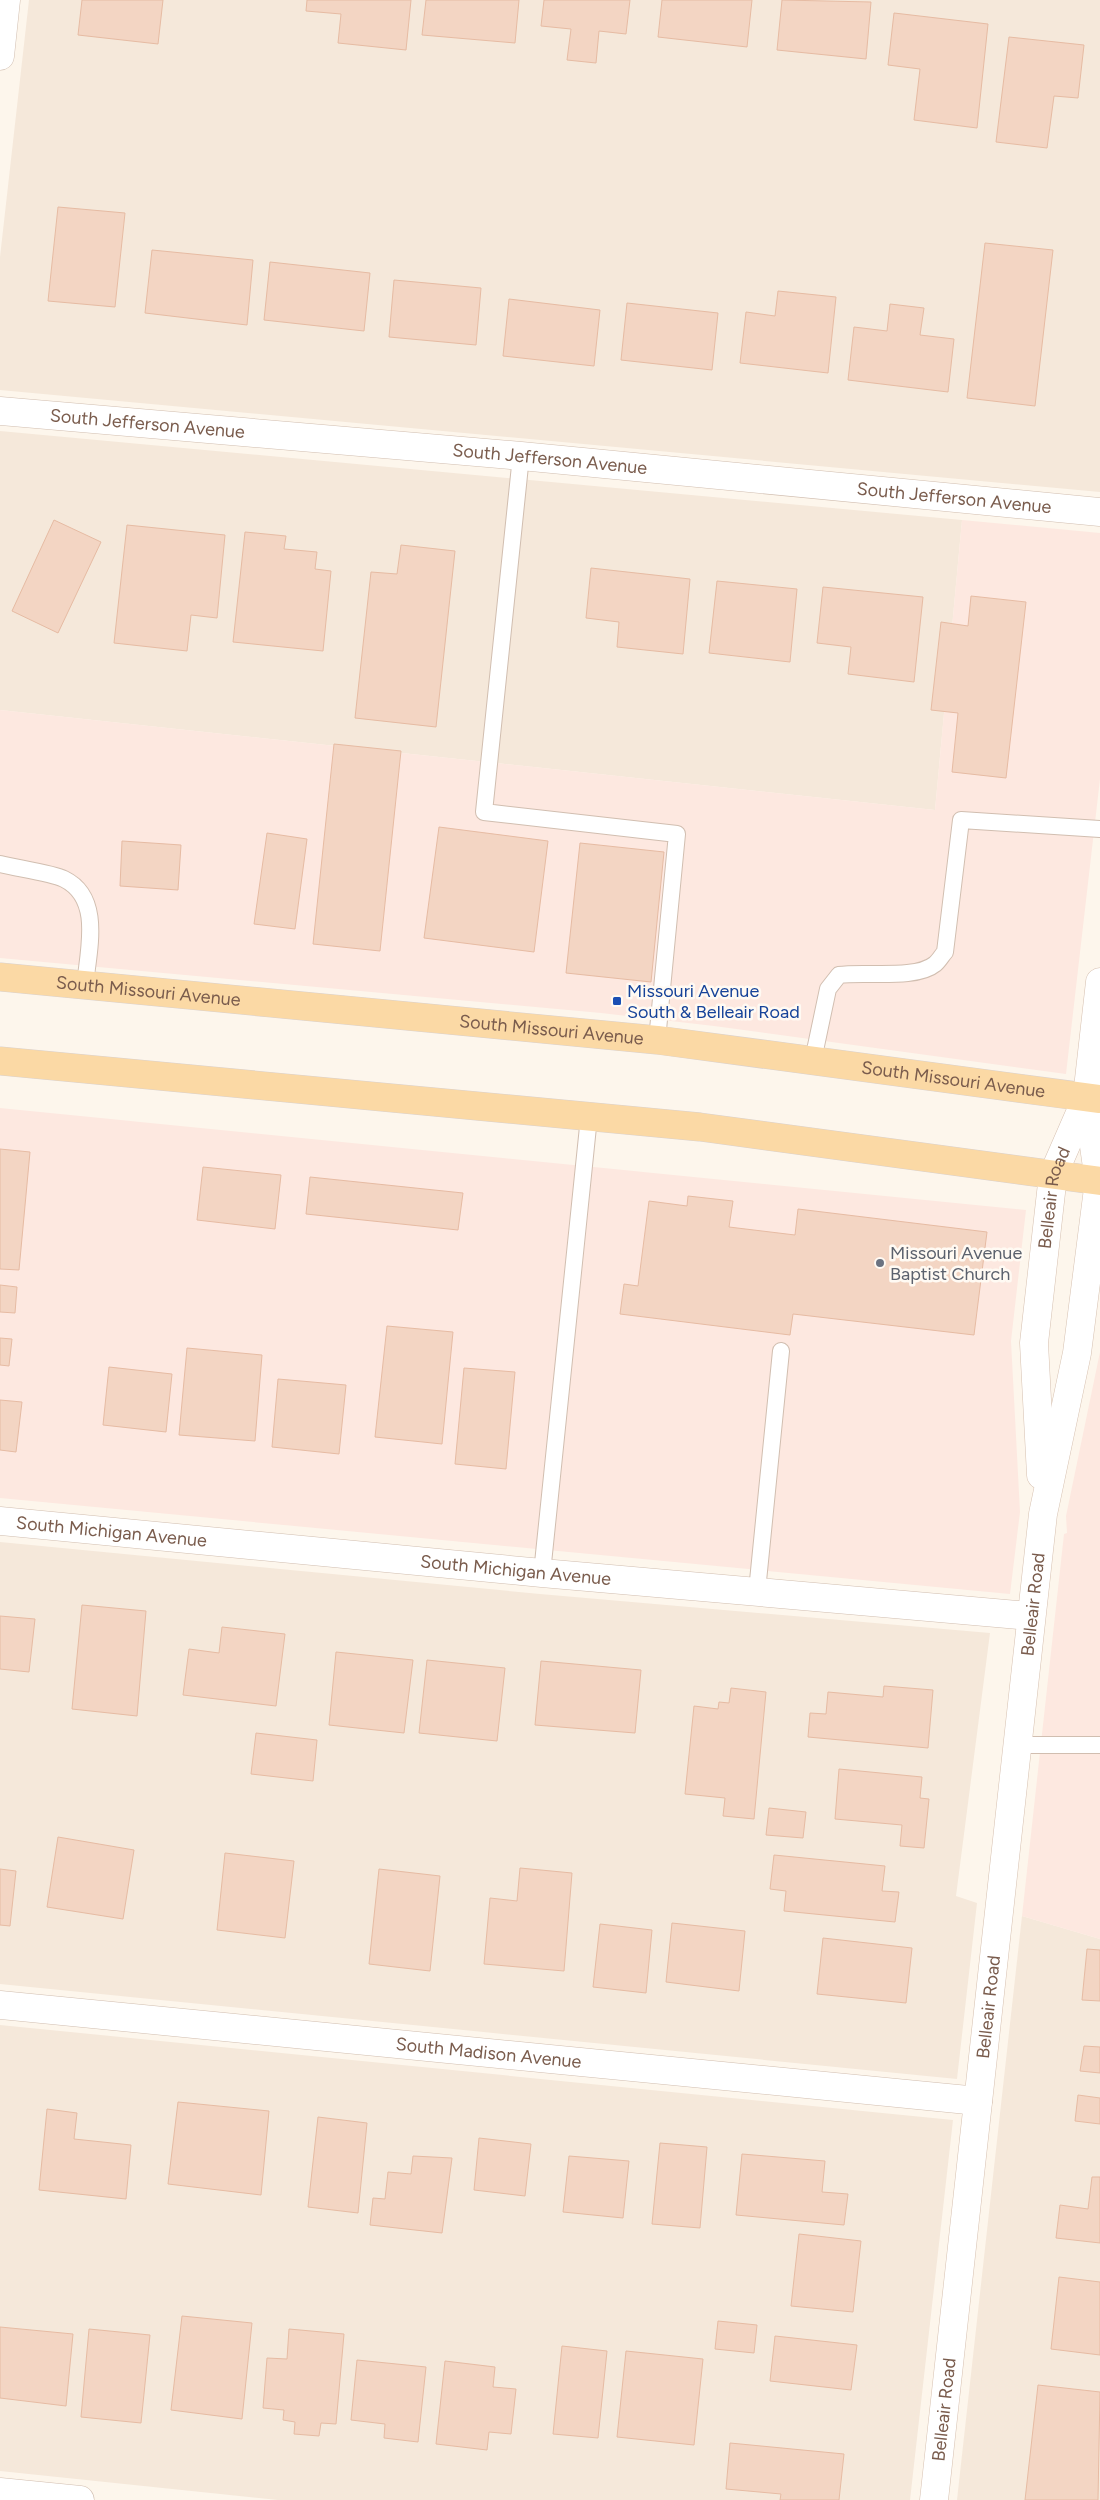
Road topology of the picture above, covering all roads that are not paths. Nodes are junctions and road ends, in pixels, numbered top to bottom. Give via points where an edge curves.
1 (6, 0) edge
2 (0, 56) edge
3 (0, 410) edge
4 (521, 456) junction
5 (1100, 512) edge
6 (1100, 829) edge
7 (0, 864) edge
8 (0, 978) edge
9 (1100, 982) edge
10 (86, 985) junction
11 (657, 1040) junction
12 (813, 1060) junction
13 (0, 1061) edge
14 (1094, 1098) edge
15 (589, 1117) junction
16 (1053, 1175) junction
17 (1099, 1181) edge
18 (781, 1351) dead end
19 (1043, 1514) junction
20 (0, 1521) edge
21 (542, 1574) junction
22 (756, 1591) junction
23 (1030, 1616) junction
24 (1100, 1745) edge
25 (1018, 1746) junction
26 (0, 2005) edge
27 (978, 2101) junction
28 (0, 2492) edge
29 (80, 2500) edge
30 (934, 2500) edge

1 - 2 street
3 - 4 street, South Jefferson Avenue
4 - 5 street, South Jefferson Avenue
4 - 11 lane via 484,812 677,834
6 - 12 lane via 961,820 945,952 935,964 913,972 839,975 828,988
7 - 10 lane via 64,879 83,895 91,917
8 - 10 main road, South Missouri Avenue
9 - 14 street, Belleair Road
10 - 11 main road, South Missouri Avenue
11 - 12 main road, South Missouri Avenue
12 - 14 main road, South Missouri Avenue
13 - 15 main road
14 - 16 street, Belleair Road
14 - 17 street, Belleair Road
15 - 16 main road via 709,1128
15 - 21 lane
16 - 17 main road
16 - 19 street, Belleair Road via 1034,1343
17 - 19 street, Belleair Road via 1077,1353
18 - 22 lane
19 - 23 street, Belleair Road
20 - 21 street, South Michigan Avenue
21 - 22 street, South Michigan Avenue
22 - 23 street, South Michigan Avenue
23 - 25 street, Belleair Road
24 - 25 lane
25 - 27 street, Belleair Road
26 - 27 street, South Madison Avenue
27 - 30 street, Belleair Road
28 - 29 street

